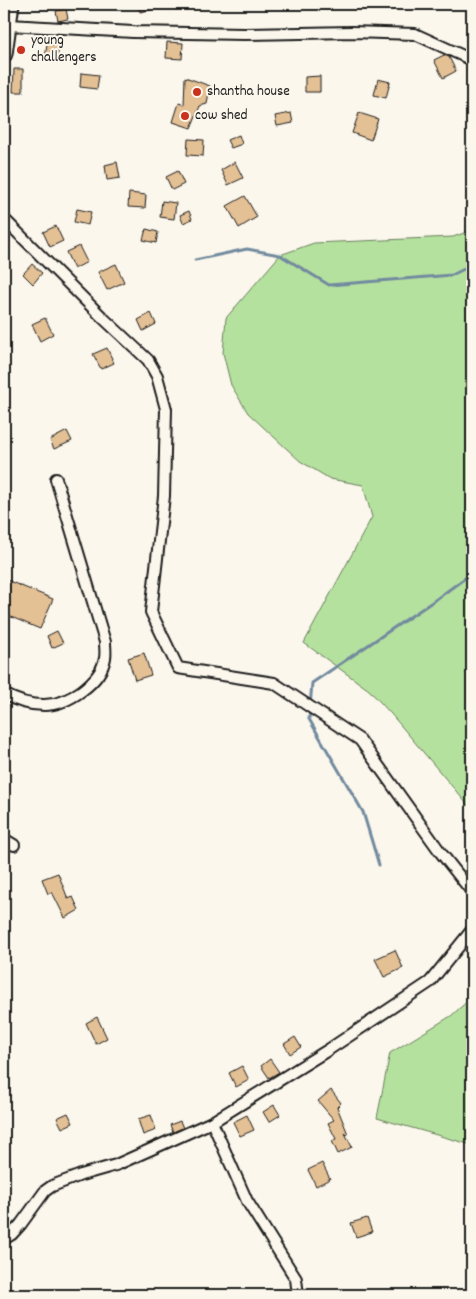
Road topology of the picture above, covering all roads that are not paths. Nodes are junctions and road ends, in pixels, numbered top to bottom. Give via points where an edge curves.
1 (12, 4) edge
2 (9, 24) junction
3 (4, 54) edge
4 (472, 60) edge
5 (4, 219) edge
6 (56, 479) dead end
7 (4, 694) edge
8 (4, 839) edge
9 (14, 845) dead end
10 (472, 892) edge
11 (472, 930) edge
12 (212, 1122) junction
13 (4, 1239) edge
14 (298, 1295) edge

1 - 2 main road
2 - 3 main road
2 - 4 street via 133,32 415,34
5 - 10 street via 148,360 157,376 166,409 164,496 151,612 178,668 274,683 360,740
6 - 7 street via 105,642 105,660 90,684 72,697 46,705 18,702
8 - 9 street
11 - 12 street via 430,982
12 - 13 street via 116,1165 52,1186 12,1234
12 - 14 street via 247,1201 296,1279

